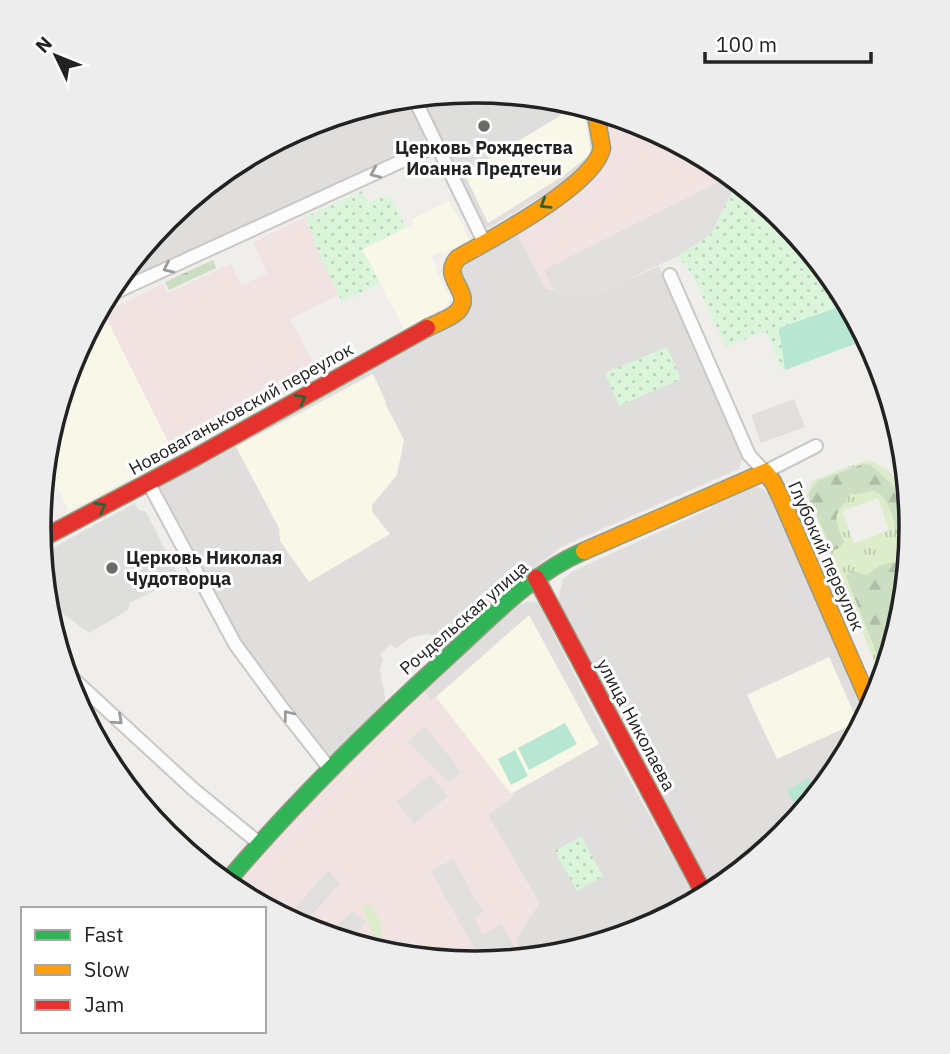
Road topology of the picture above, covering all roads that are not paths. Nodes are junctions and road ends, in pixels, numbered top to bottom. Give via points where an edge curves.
1 (418, 106) edge
2 (597, 121) edge
3 (437, 145) junction
4 (484, 242) junction
5 (670, 275) dead end
6 (125, 287) edge
7 (816, 446) dead end
8 (765, 472) junction
9 (148, 482) junction
10 (51, 534) edge
11 (536, 578) junction
12 (82, 687) edge
13 (865, 694) edge
14 (330, 769) junction
15 (260, 844) junction
16 (232, 875) edge
17 (700, 886) edge

1 - 3 street
2 -> 4 street via 603,150 596,164 572,187
3 - 4 street
3 -> 6 street
9 -> 4 street, Нововаганьковский переулок via 458,311 463,300 451,264
5 - 8 street, Глубокий переулок via 749,455
7 - 8 street, Рочдельская улица
8 - 11 street, Рочдельская улица via 572,556
8 - 13 street, Глубокий переулок via 780,496
10 -> 9 street, Нововаганьковский переулок
14 -> 9 street via 235,644
11 - 14 street, Рочдельская улица
11 - 17 street, улица Николаева
12 -> 15 street
14 - 15 street, Рочдельская улица
15 - 16 street, Рочдельская улица

